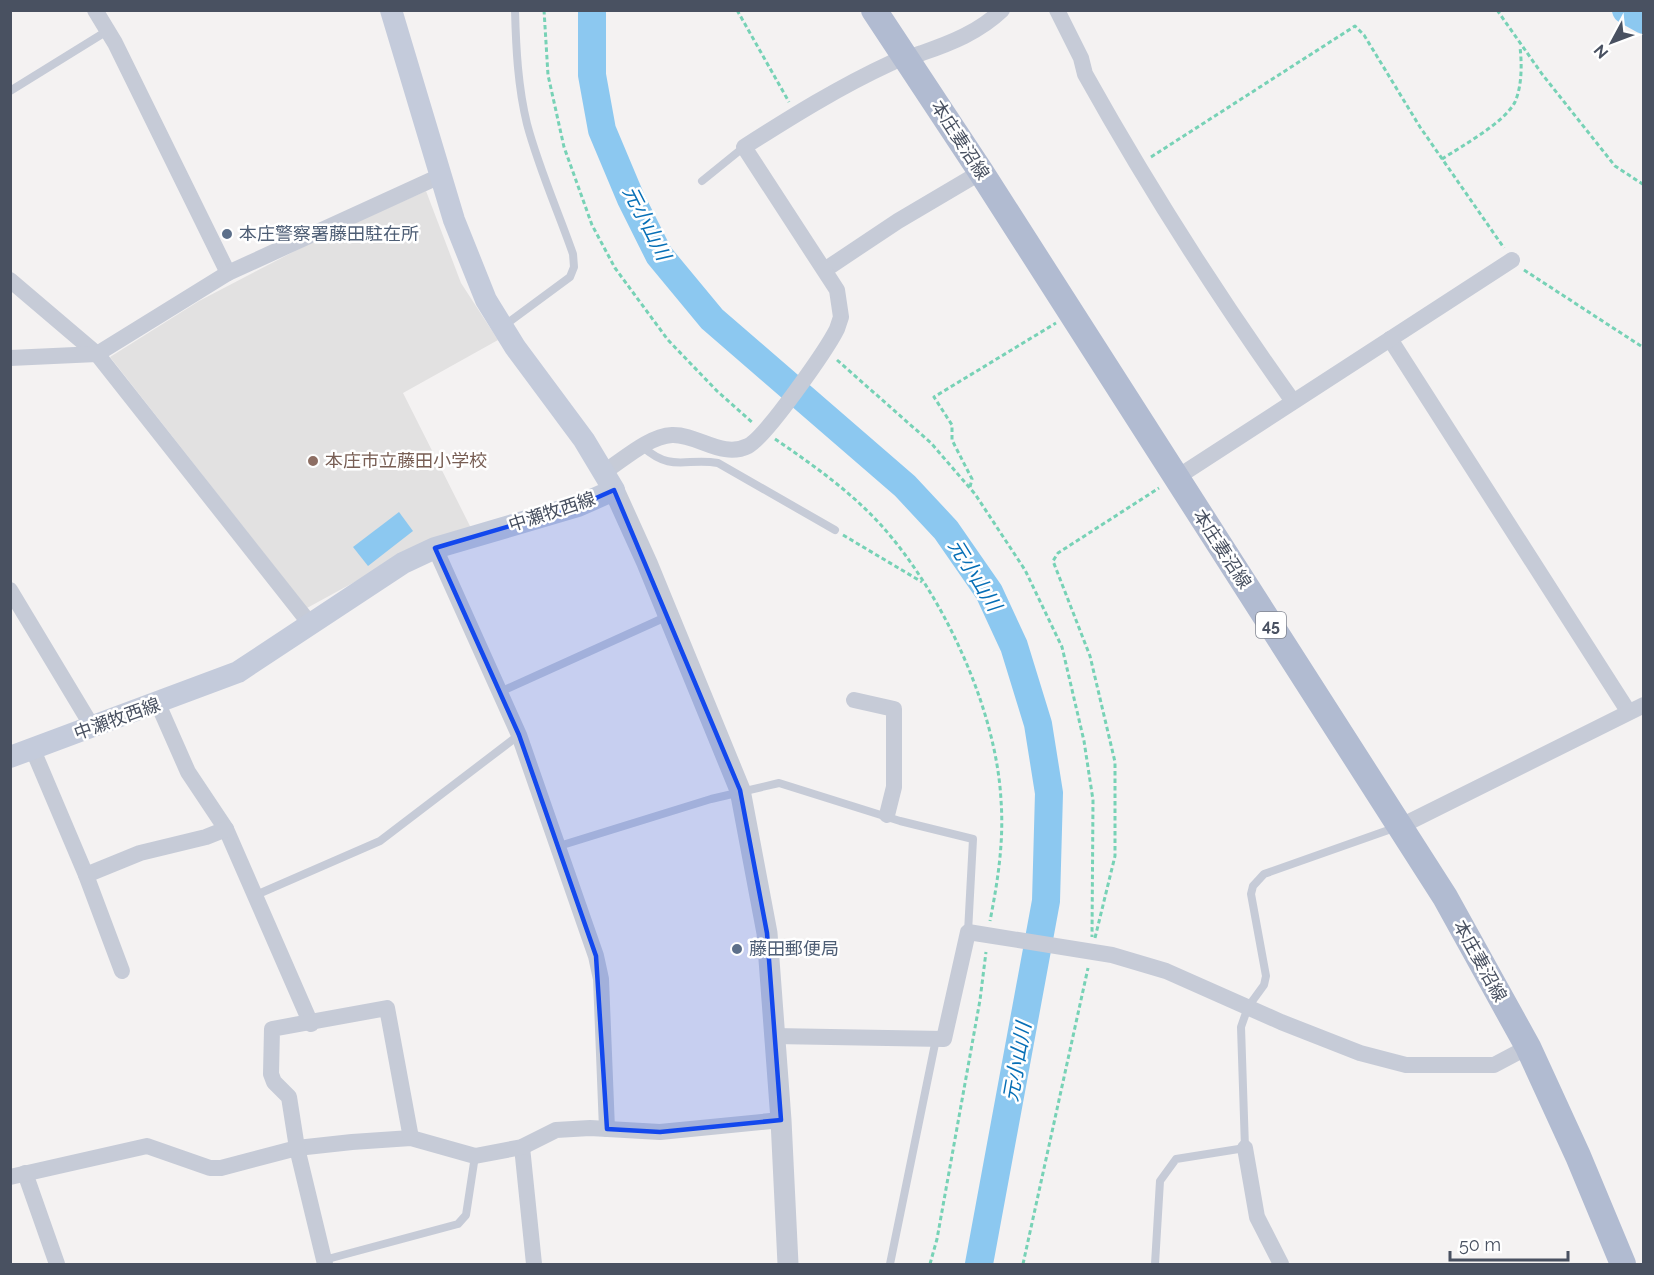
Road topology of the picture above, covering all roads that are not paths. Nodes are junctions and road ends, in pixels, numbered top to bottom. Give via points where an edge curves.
1 (95, 10) edge
2 (391, 10) edge
3 (515, 10) edge
4 (874, 10) edge
5 (1002, 10) edge
6 (1057, 10) edge
7 (107, 31) junction
8 (906, 57) junction
9 (10, 92) edge
10 (744, 147) junction
11 (981, 172) junction
12 (440, 176) junction
13 (702, 181) dead end
14 (1512, 260) road end
15 (826, 269) junction
16 (228, 273) junction
17 (10, 280) edge
18 (502, 327) junction
19 (1390, 339) junction
20 (97, 354) junction
21 (10, 358) edge
22 (1292, 400) junction
23 (643, 447) junction
24 (1176, 478) junction
25 (609, 481) junction
26 (835, 530) road end
27 (435, 548) junction
28 (10, 590) edge
29 (668, 616) junction
30 (311, 625) junction
31 (500, 692) junction
32 (854, 700) dead end
33 (158, 704) junction
34 (1636, 708) edge
35 (93, 728) junction
36 (519, 735) junction
37 (33, 750) junction
38 (10, 757) edge
39 (740, 790) junction
40 (887, 815) junction
41 (1401, 826) junction
42 (226, 829) junction
43 (556, 847) junction
44 (86, 875) junction
45 (256, 895) junction
46 (968, 932) junction
47 (122, 971) dead end
48 (1248, 1007) junction
49 (311, 1024) junction
50 (774, 1036) junction
51 (936, 1040) junction
52 (1528, 1047) junction
53 (781, 1120) junction
54 (607, 1130) junction
55 (411, 1138) junction
56 (522, 1147) junction
57 (297, 1148) junction
58 (1245, 1148) junction
59 (475, 1156) junction
60 (15, 1173) edge
61 (324, 1262) edge
62 (57, 1264) edge
63 (534, 1264) edge
64 (788, 1264) edge
65 (890, 1264) edge
66 (1155, 1264) edge
67 (1281, 1264) edge
68 (1623, 1264) edge

1 - 7 street
2 - 12 main road, 中瀬牧西線
3 - 18 lane via 520,87 527,123 573,254 574,267 570,277
4 - 8 main road, 本庄妻沼線 / 45
5 - 8 street via 978,29
6 - 22 street via 1081,58 1084,74 1137,166 1220,298
7 - 9 lane
7 - 16 street
8 - 10 street via 868,74
8 - 11 main road, 本庄妻沼線 / 45
10 - 13 lane
10 - 15 street
11 - 15 street
11 - 24 main road, 本庄妻沼線 / 45
12 - 16 street
12 - 18 main road, 中瀬牧西線 via 463,245
14 - 19 street
15 - 23 street via 837,290 841,317 837,329 765,429 748,446 722,450 690,437 671,435
16 - 20 street
17 - 20 street
18 - 25 main road, 中瀬牧西線
19 - 22 street
19 - 34 street
20 - 21 street
20 - 30 street
22 - 24 street
23 - 25 street
23 - 26 lane via 655,458 669,463 718,463
24 - 41 main road, 本庄妻沼線 / 45
25 - 27 main road, 中瀬牧西線 via 578,506
25 - 29 street
27 - 30 main road, 中瀬牧西線 via 404,563
27 - 31 street
28 - 35 street
29 - 31 lane
29 - 39 street
30 - 33 main road, 中瀬牧西線 via 238,672
31 - 36 street
32 - 40 street via 894,709 894,787
33 - 35 main road, 中瀬牧西線
33 - 42 street via 181,759
34 - 41 street
35 - 37 main road, 中瀬牧西線
36 - 43 street
36 - 45 lane via 380,841
37 - 38 main road, 中瀬牧西線
37 - 44 street
39 - 40 lane via 780,783
39 - 43 lane
39 - 50 street via 767,933
40 - 46 lane via 973,839
41 - 48 lane via 1264,874 1257,880 1251,894 1266,976
41 - 52 main road, 本庄妻沼線 / 45
42 - 44 street via 140,854
42 - 45 street
43 - 54 street via 601,979
44 - 47 street
45 - 49 street
46 - 48 street via 990,939 1088,950 1166,971
46 - 51 street via 944,1039
48 - 52 street via 1360,1053 1406,1065 1494,1065
48 - 58 lane via 1242,1027
49 - 55 street via 387,1008
49 - 57 street via 272,1029 271,1074 289,1097
50 - 51 street
50 - 53 street
51 - 65 lane
52 - 68 main road, 本庄妻沼線 / 45
53 - 54 street via 660,1132
53 - 64 street
54 - 56 street via 556,1130
55 - 57 street
55 - 59 street
56 - 59 street
56 - 63 street
57 - 60 street via 210,1168 147,1146
57 - 61 street
58 - 66 lane via 1176,1159 1160,1181
58 - 67 street via 1257,1217
59 - 61 lane via 466,1215 458,1224
60 - 62 street

